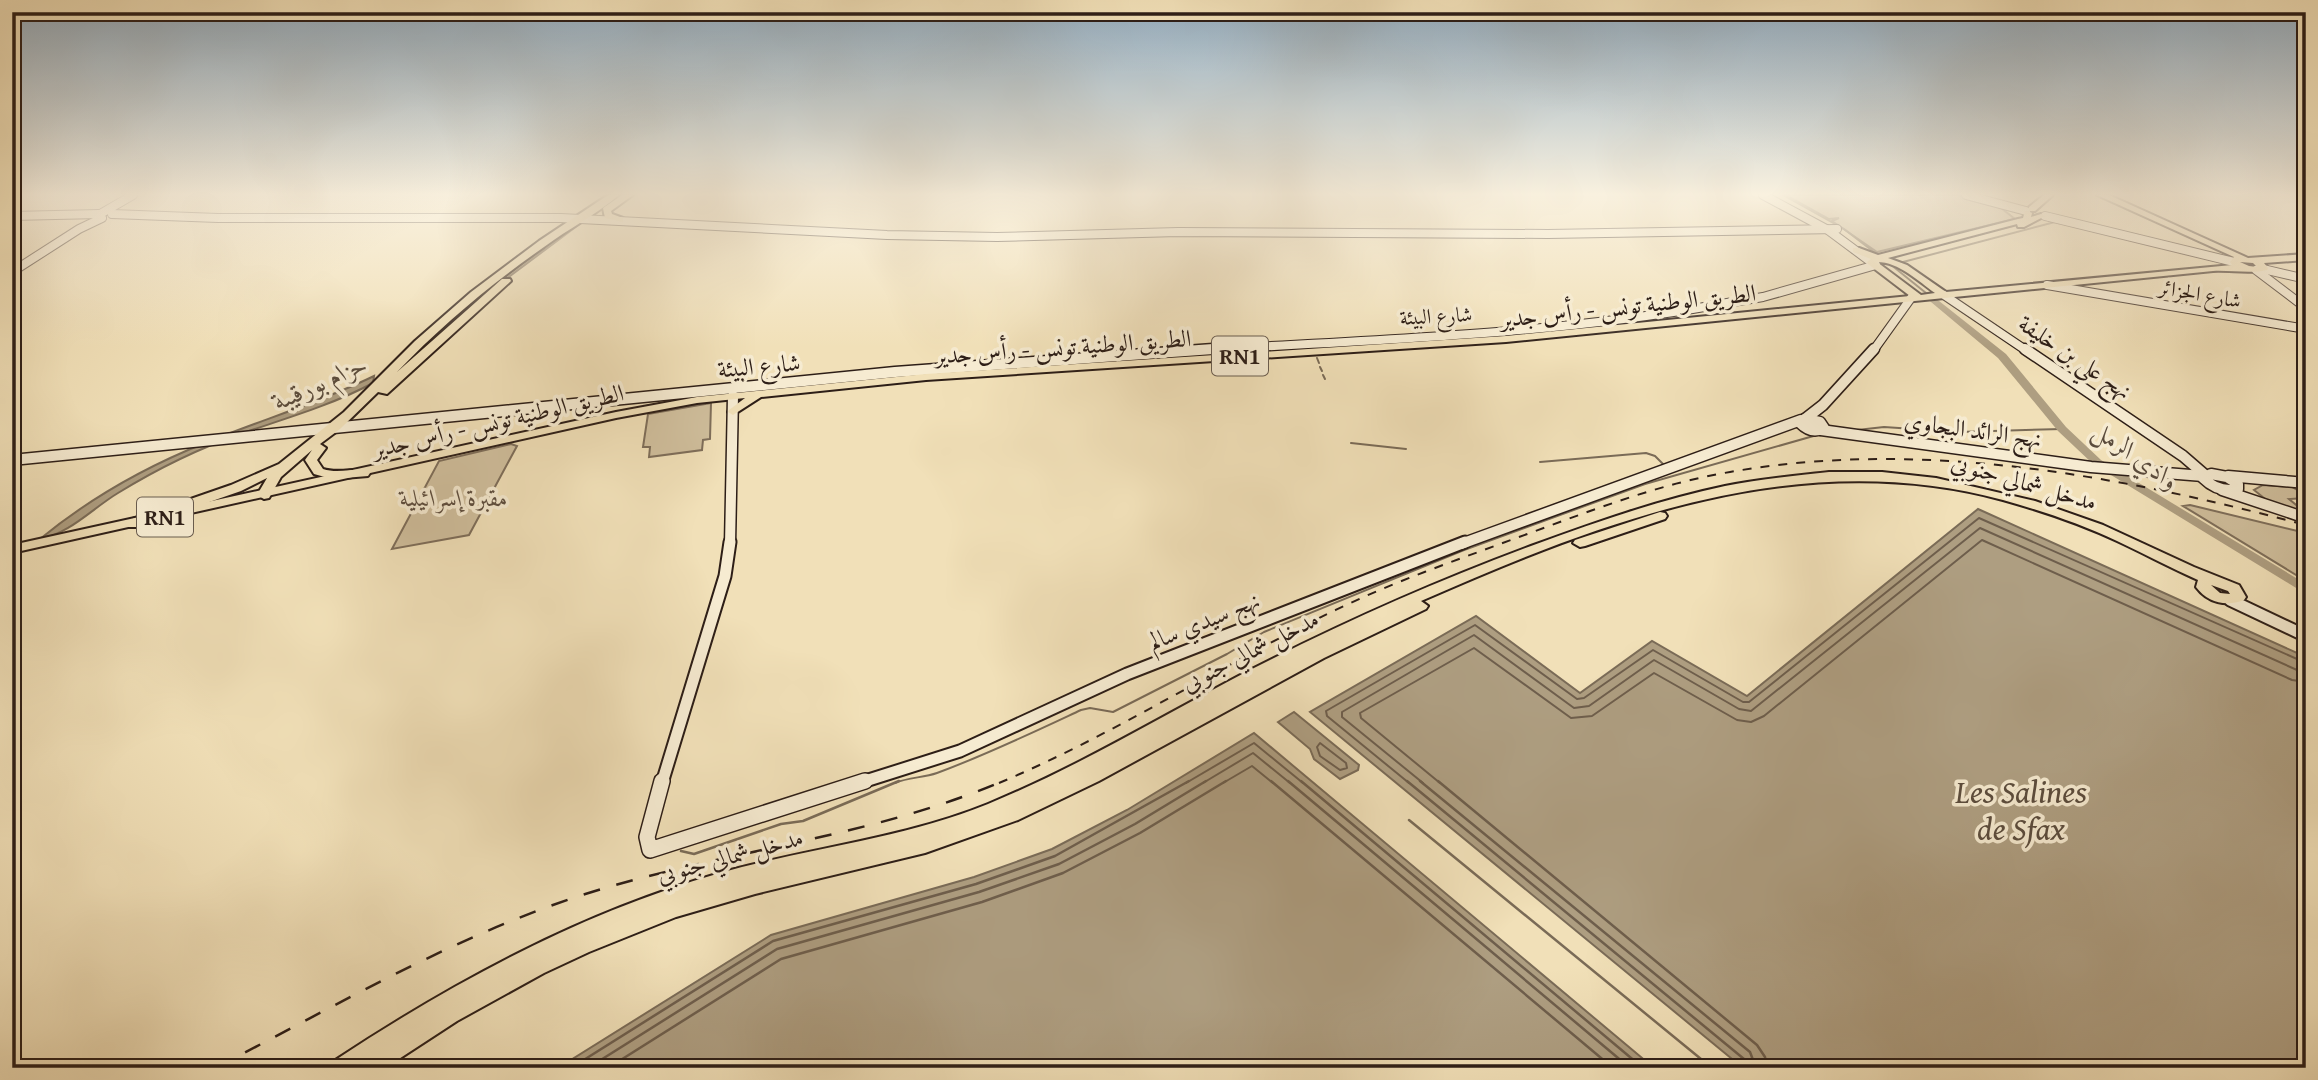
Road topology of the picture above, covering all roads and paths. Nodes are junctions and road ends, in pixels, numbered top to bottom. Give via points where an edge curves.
1 (54, 245) edge
2 (532, 245) edge
3 (551, 245) edge
4 (1850, 245) edge
5 (1857, 245) edge
6 (1934, 245) edge
7 (1943, 245) edge
8 (2170, 245) edge
9 (2201, 245) edge
10 (2203, 245) edge
11 (1856, 250) joint
12 (1902, 256) junction
13 (2306, 258) edge
14 (1879, 261) junction
15 (2237, 262) junction
16 (2260, 266) junction
17 (1904, 267) junction
18 (12, 272) edge
19 (2306, 278) edge
20 (2046, 285) junction
21 (1944, 295) junction
22 (1910, 296) junction
23 (2306, 308) edge
24 (2306, 329) edge
25 (761, 393) junction
26 (733, 396) junction
27 (1824, 405) junction
28 (733, 412) junction
29 (1803, 420) junction
30 (341, 425) junction
31 (1821, 425) junction
32 (1775, 430) junction
33 (1809, 430) junction
34 (320, 448) junction
35 (300, 454) junction
36 (2183, 456) junction
37 (12, 460) edge
38 (363, 473) junction
39 (2158, 474) junction
40 (2221, 475) junction
41 (2204, 476) junction
42 (2266, 481) junction
43 (2306, 483) edge
44 (2239, 487) junction
45 (2220, 489) junction
46 (270, 494) junction
47 (2287, 513) junction
48 (2306, 518) edge
49 (132, 524) junction
50 (12, 549) edge
51 (2207, 583) junction
52 (2230, 600) joint
53 (2306, 636) edge
54 (342, 1068) edge
55 (367, 1068) edge

1 - 18 street
2 - 30 highway via 432,331
3 - 30 highway
4 - 11 street
5 - 14 street
6 - 14 main road
7 - 12 main road
8 - 15 street
9 - 15 main road
10 - 15 main road
11 - 14 main road
12 - 14 main road
12 - 17 main road
13 - 16 main road, RN1
14 - 17 main road
14 - 22 main road
14 - 30 street, شارع البيئة via 1716,306 1540,328 1025,361
15 - 16 main road, RN1
15 - 20 main road, الطريق الوطنية تونس - رأس جدير / RN1
16 - 19 street
16 - 23 street
17 - 21 main road
20 - 21 main road, الطريق الوطنية تونس - رأس جدير / RN1
20 - 24 street, شارع الجزائر
21 - 22 main road, الطريق الوطنية تونس - رأس جدير / RN1
21 - 36 street, نهج علي بن خليفة
22 - 25 main road, الطريق الوطنية تونس - رأس جدير / RN1 via 1506,339 1012,370
22 - 27 street, نهج سيدي سالم via 1871,354
25 - 26 main road, الطريق الوطنية تونس - رأس جدير / RN1
25 - 28 main road
26 - 28 street
26 - 38 main road, الطريق الوطنية تونس - رأس جدير / RN1 via 616,415
27 - 29 street, نهج سيدي سالم
27 - 31 street via 1819,413
28 - 32 street, نهج سيدي سالم via 730,546 725,576 651,818 650,850 960,751 1223,635
29 - 31 street
29 - 32 street, نهج سيدي سالم
29 - 33 street via 1801,425
30 - 34 highway
30 - 35 highway
30 - 37 street, شارع البيئة
31 - 33 street, نهج سيدي سالم
31 - 39 street, نهج الرائد البجاوي via 1866,437
32 - 33 street, نهج سيدي سالم
34 - 38 highway via 310,460 318,472
34 - 46 highway
35 - 46 highway via 272,480
35 - 49 highway via 236,488
36 - 40 street, نهج علي بن خليفة
36 - 41 street, نهج علي بن خليفة
38 - 46 main road, الطريق الوطنية تونس - رأس جدير / RN1
39 - 41 street, نهج الرائد البجاوي
39 - 45 street, نهج الرائد البجاوي
40 - 41 street, نهج الرائد البجاوي
40 - 42 street
40 - 44 street
41 - 45 street, نهج علي بن خليفة
42 - 43 street
42 - 44 street
44 - 45 street
44 - 47 street
45 - 47 street
46 - 49 main road, الطريق الوطنية تونس - رأس جدير / RN1
47 - 48 street
49 - 50 main road, الطريق الوطنية تونس - رأس جدير / RN1
51 - 52 highway via 2216,597
51 - 54 highway, مدخل شمالي جنوبي via 2120,537 2059,513 1934,482 1820,475 1683,500 1542,547 1395,607 1255,674 1047,786 986,812 925,832 726,879 610,919 453,996
51 - 55 highway, مدخل شمالي جنوبي via 2076,526 1945,490 1836,482 1706,502 1579,543 1403,614 1014,815 931,844 722,895 592,941 470,1002
52 - 53 street

